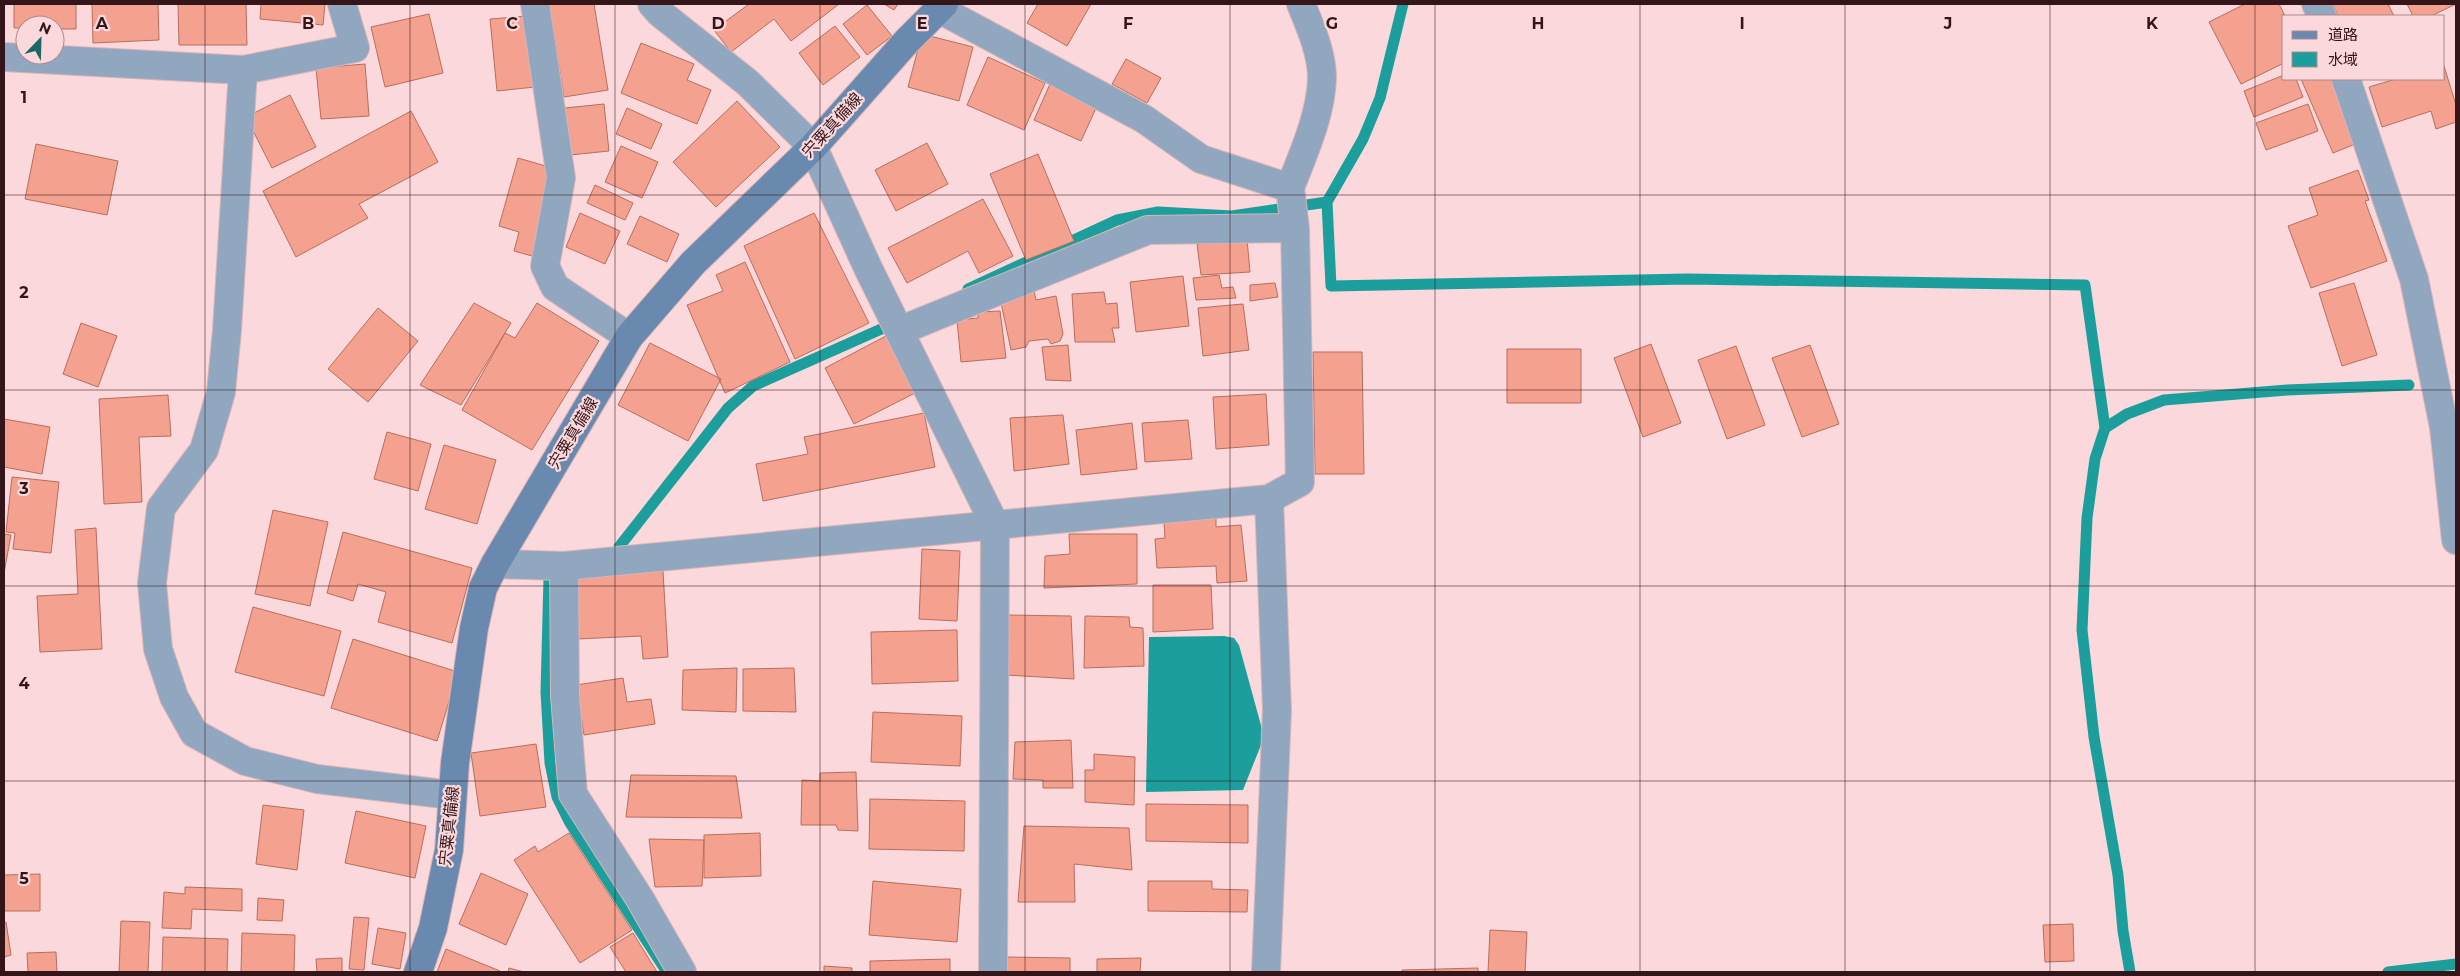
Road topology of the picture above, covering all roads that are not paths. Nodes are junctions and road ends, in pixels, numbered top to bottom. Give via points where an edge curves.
1 (342, 4) edge
2 (535, 4) edge
3 (652, 4) edge
4 (1301, 4) edge
5 (941, 6) edge
6 (4, 57) edge
7 (243, 70) junction
8 (2346, 80) edge
9 (813, 147) junction
10 (1290, 188) junction
11 (1295, 228) junction
12 (899, 331) junction
13 (630, 337) junction
14 (2450, 426) edge
15 (1269, 499) junction
16 (995, 526) junction
17 (2456, 540) edge
18 (495, 564) junction
19 (564, 566) junction
20 (452, 795) junction
21 (418, 972) edge
22 (682, 972) edge
23 (993, 972) edge
24 (1266, 972) edge

1 - 7 street via 355,48
2 - 13 street via 561,178 544,266 555,286
3 - 9 street via 660,14 748,82
4 - 10 street via 1317,47 1322,77 1317,108
5 - 9 main road, 宍粟真備線
5 - 10 street via 1144,119 1201,159
6 - 7 street
7 - 20 street via 221,392 204,450 161,508 152,583 158,649 174,697 194,734 245,762 316,779
8 - 14 street via 2414,279
9 - 12 street
9 - 13 main road, 宍粟真備線 via 693,263
10 - 11 street
11 - 12 street via 1148,230
11 - 15 street via 1300,482
12 - 16 street
13 - 18 main road, 宍粟真備線
14 - 17 street
15 - 16 street
15 - 24 street via 1278,710
16 - 19 street
16 - 23 street
18 - 19 street
18 - 20 main road, 宍粟真備線 via 483,588 474,628
19 - 22 street via 565,696 573,794
20 - 21 main road, 宍粟真備線 via 449,850 433,928

